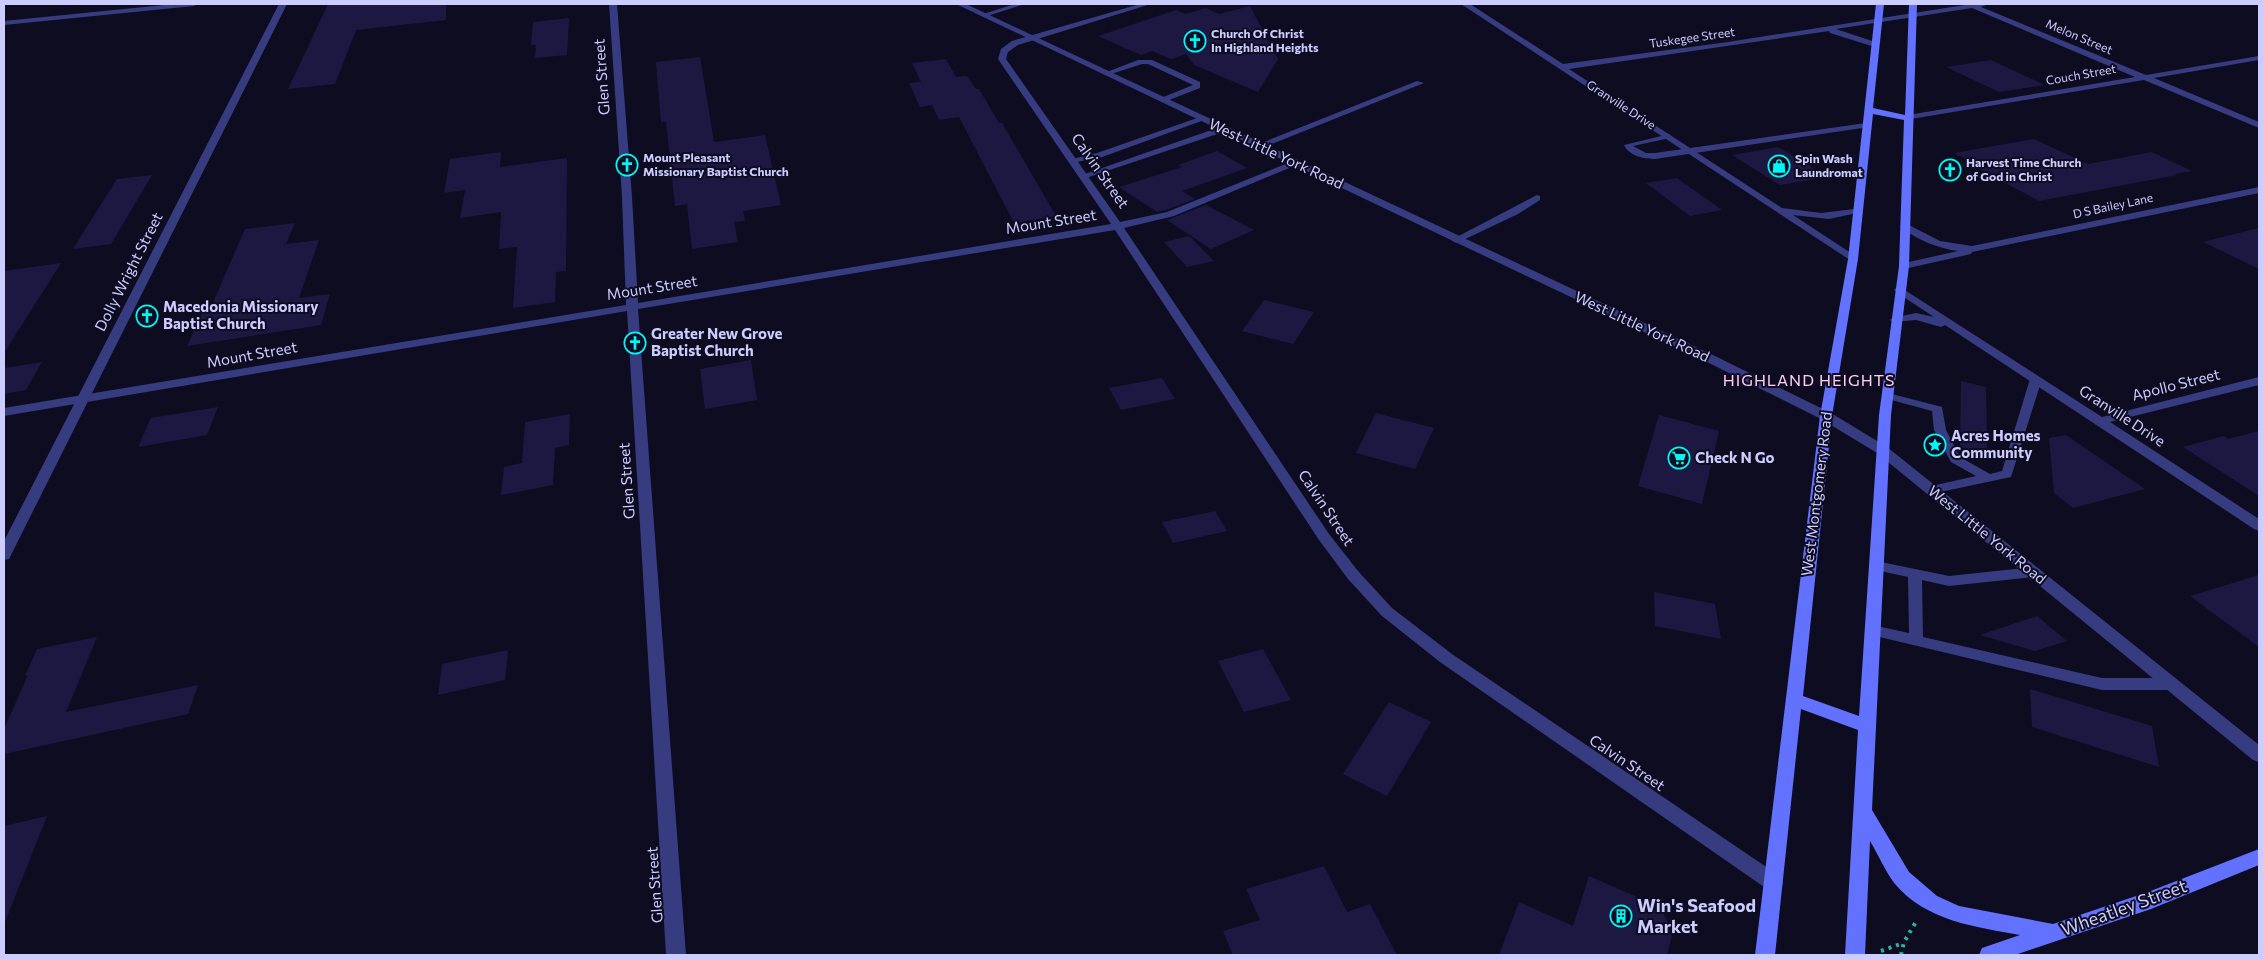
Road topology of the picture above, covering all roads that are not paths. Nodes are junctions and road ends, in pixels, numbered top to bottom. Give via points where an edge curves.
1 (194, 4) edge
2 (283, 4) edge
3 (613, 4) edge
4 (960, 4) edge
5 (1022, 4) edge
6 (1145, 4) edge
7 (1465, 4) edge
8 (1880, 4) edge
9 (1912, 4) edge
10 (1984, 4) edge
11 (1972, 6) junction
12 (984, 15) junction
13 (1911, 15) junction
14 (1878, 21) junction
15 (4, 23) edge
16 (1825, 29) junction
17 (1033, 37) junction
18 (1875, 45) junction
19 (2259, 58) edge
20 (1562, 67) junction
21 (1108, 73) junction
22 (2143, 77) junction
23 (1420, 83) dead end
24 (1164, 100) junction
25 (1868, 110) junction
26 (1908, 118) junction
27 (1203, 119) junction
28 (1866, 125) junction
29 (2259, 125) edge
30 (1223, 129) junction
31 (1667, 136) junction
32 (1259, 146) junction
33 (1690, 151) junction
34 (1072, 160) junction
35 (1296, 163) junction
36 (1083, 176) junction
37 (2259, 190) edge
38 (1537, 198) dead end
39 (1776, 208) junction
40 (1858, 210) junction
41 (1117, 226) junction
42 (1905, 226) junction
43 (1456, 240) junction
44 (1972, 248) junction
45 (1852, 259) junction
46 (1904, 266) junction
47 (1900, 290) junction
48 (633, 306) junction
49 (1896, 320) junction
50 (1967, 334) junction
51 (2036, 379) junction
52 (2259, 381) edge
53 (1888, 396) junction
54 (84, 399) junction
55 (4, 412) edge
56 (1826, 416) junction
57 (2100, 421) junction
58 (1882, 450) junction
59 (1988, 478) junction
60 (1932, 490) junction
61 (2259, 526) edge
62 (4, 555) edge
63 (1876, 566) junction
64 (2034, 572) junction
65 (1915, 574) junction
66 (1872, 630) junction
67 (1916, 640) junction
68 (2172, 684) junction
69 (1794, 700) junction
70 (1867, 726) junction
71 (2259, 755) edge
72 (1862, 810) junction
73 (2259, 857) edge
74 (1774, 883) junction
75 (2054, 933) junction
76 (676, 955) edge
77 (1765, 955) edge
78 (1855, 955) edge
79 (1989, 955) edge

1 - 15 street
2 - 54 street, Dolly Wright Street
3 - 48 street, Glen Street
4 - 12 street, West Little York Road
5 - 12 lane
6 - 17 street
7 - 20 street, Granville Drive
8 - 14 main road, West Montgomery Road
9 - 13 main road
10 - 11 street, Tuskegee Street
11 - 13 street, Tuskegee Street
11 - 22 street, Melon Street
12 - 17 street, West Little York Road
13 - 14 street, Tuskegee Street
13 - 26 main road
14 - 16 street, Tuskegee Street
14 - 18 main road, West Montgomery Road
16 - 18 street, Tuskegee Street
16 - 20 street, Tuskegee Street
17 - 21 street, West Little York Road
17 - 34 street, Calvin Street via 1004,51 1002,59
18 - 25 main road, West Montgomery Road
19 - 22 street, Couch Street
20 - 31 street, Granville Drive
21 - 24 street, West Little York Road
21 - 24 lane via 1149,62 1197,84 1196,88
22 - 26 street, Couch Street
22 - 29 street, Melon Street
23 - 32 street
24 - 27 street, West Little York Road
25 - 26 main road
25 - 28 main road, West Montgomery Road
26 - 42 main road
27 - 30 street, West Little York Road
27 - 34 lane via 1099,155
28 - 33 lane
28 - 40 main road, West Montgomery Road
30 - 32 street, West Little York Road
30 - 36 lane
31 - 33 street, Granville Drive
31 - 33 lane via 1628,145 1644,156
32 - 35 street, West Little York Road
33 - 39 street, Granville Drive
34 - 36 street, Calvin Street
35 - 41 street, Mount Street via 1170,214
35 - 43 street, West Little York Road
36 - 41 street, Calvin Street
37 - 44 street, D S Bailey Lane
38 - 43 lane
39 - 40 street, Granville Drive via 1811,216 1836,217
39 - 45 street, Granville Drive
40 - 45 main road, West Montgomery Road
41 - 48 street, Mount Street
41 - 74 street, Calvin Street via 1324,537 1387,612 1446,658
42 - 44 street, D S Bailey Lane via 1930,242
42 - 46 main road
43 - 56 street, West Little York Road
44 - 46 street, D S Bailey Lane via 1965,253
45 - 56 main road, West Montgomery Road
46 - 47 main road
47 - 49 main road
47 - 50 street, Granville Drive
48 - 54 street, Mount Street
48 - 76 street, Glen Street
49 - 50 street, Granville Drive via 1916,316
49 - 53 main road
50 - 51 street, Granville Drive
51 - 57 street, Granville Drive
51 - 59 lane via 2007,474
52 - 57 street, Apollo Street
53 - 58 main road
53 - 59 lane via 1938,409 1940,430 1955,459
54 - 55 street, Mount Street
54 - 62 street, Dolly Wright Street
56 - 58 street, West Little York Road
56 - 69 main road, West Montgomery Road
57 - 61 street, Granville Drive
58 - 60 street, West Little York Road
58 - 63 main road
59 - 60 lane
60 - 64 street, West Little York Road
63 - 65 lane
63 - 66 main road
64 - 65 lane via 1949,581
64 - 68 street, West Little York Road
65 - 67 lane
66 - 67 lane
66 - 70 main road
67 - 68 lane via 2102,684
68 - 71 street, West Little York Road
69 - 70 main road
69 - 74 main road, West Montgomery Road
70 - 72 main road
72 - 75 main road via 1902,878 1930,902 1957,914
72 - 78 main road
73 - 75 main road, Wheatley Street via 2151,900
74 - 77 main road, West Montgomery Road
75 - 79 main road, Wheatley Street

